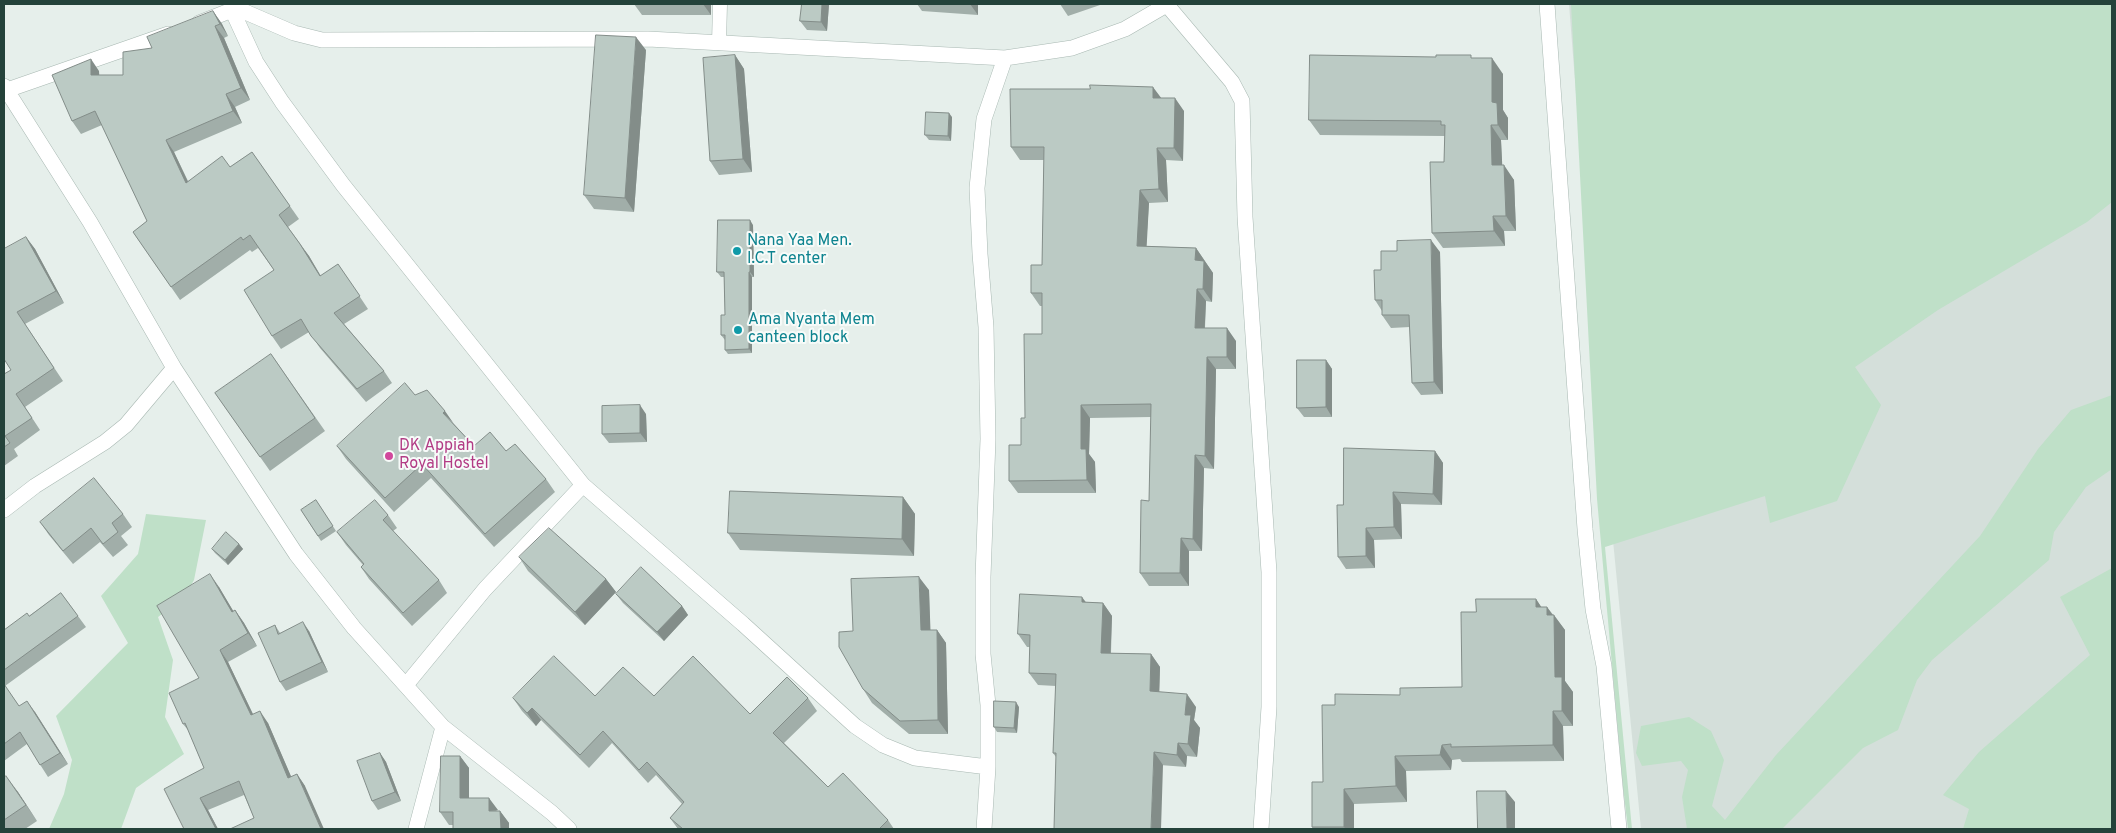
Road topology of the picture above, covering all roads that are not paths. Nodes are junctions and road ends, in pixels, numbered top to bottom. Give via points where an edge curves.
1 (720, 4) edge
2 (1167, 4) edge
3 (1547, 4) edge
4 (232, 7) edge
5 (719, 43) junction
6 (1005, 58) junction
7 (5, 88) edge
8 (174, 368) junction
9 (583, 486) junction
10 (4, 510) edge
11 (406, 685) junction
12 (443, 727) junction
13 (988, 767) junction
14 (416, 829) edge
15 (569, 829) edge
16 (984, 829) edge
17 (1261, 829) edge
18 (1619, 829) edge

1 - 5 lane
2 - 6 street via 1125,29 1072,48
2 - 17 street via 1232,82 1242,101 1245,217 1269,572 1270,707
3 - 18 street via 1585,529 1593,609 1604,666
4 - 5 street via 294,34 322,40 648,39
4 - 7 street
4 - 9 street via 256,62 288,110 343,185
5 - 6 street
6 - 13 street via 984,119 977,188 986,336 988,439 983,577
7 - 8 street via 90,222
8 - 10 street via 126,425
8 - 11 street via 296,554 354,628
9 - 11 street via 485,588
9 - 13 street via 855,726 883,745 915,758
11 - 12 street
12 - 14 street
12 - 15 street
13 - 16 street

